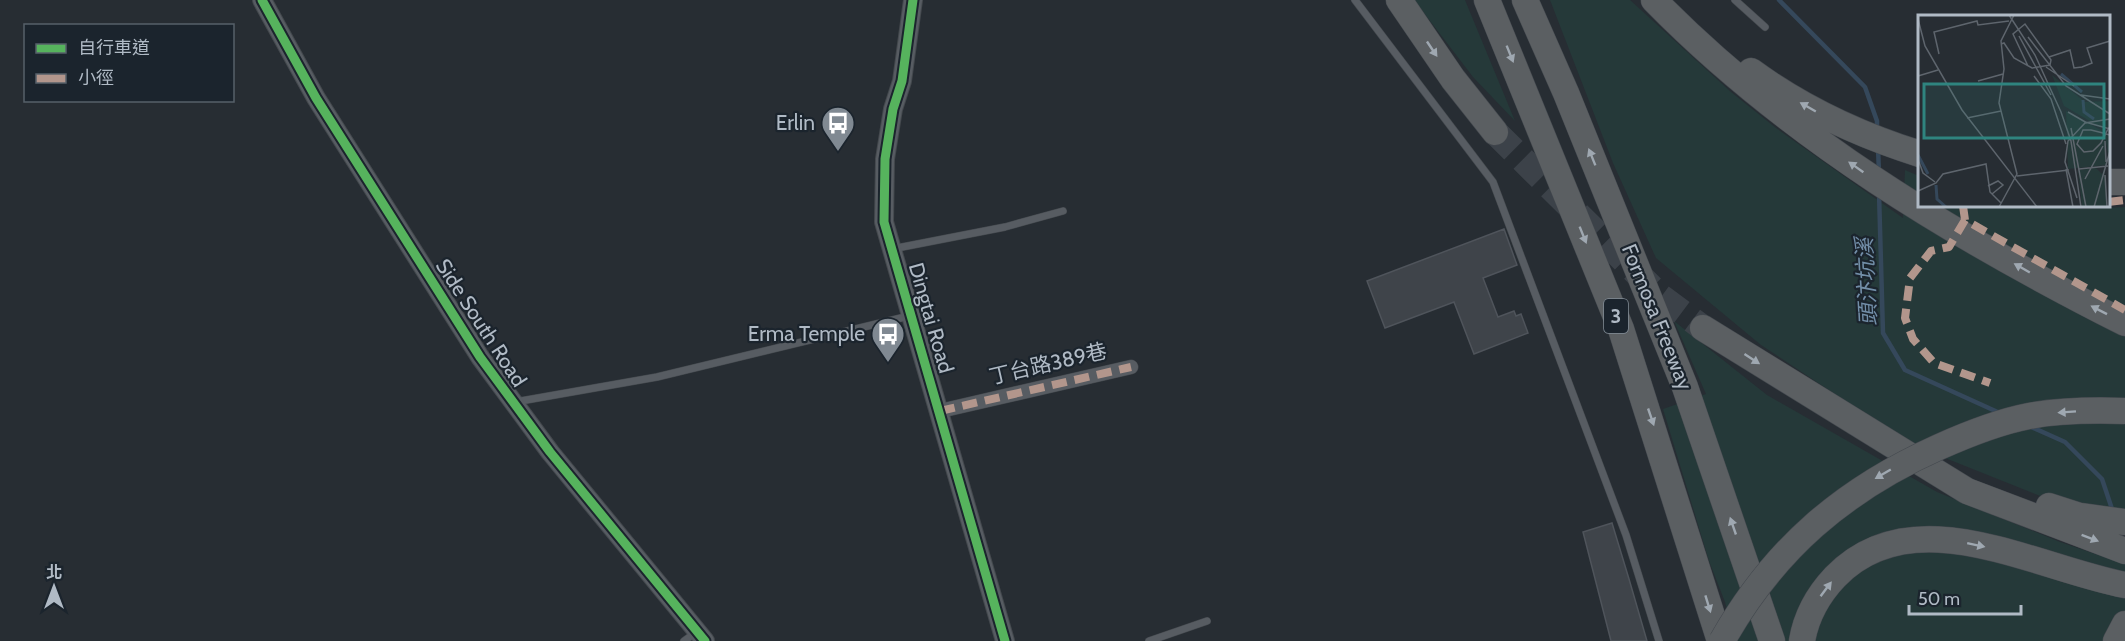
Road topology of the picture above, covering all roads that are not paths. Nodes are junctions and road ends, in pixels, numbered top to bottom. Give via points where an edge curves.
1 (262, 0) edge
2 (913, 0) edge
3 (1355, 0) edge
4 (1399, 0) edge
5 (1487, 0) edge
6 (1525, 0) edge
7 (1654, 0) edge
8 (1735, 0) edge
9 (1675, 22) junction
10 (1765, 27) dead end
11 (1495, 132) tunnel mouth
12 (1918, 153) edge
13 (1063, 211) dead end
14 (892, 249) junction
15 (912, 315) junction
16 (2125, 323) edge
17 (1703, 328) tunnel mouth
18 (1131, 367) dead end
19 (513, 403) junction
20 (940, 411) junction
21 (2125, 411) edge
22 (1884, 442) junction
23 (2119, 521) edge
24 (2122, 550) edge
25 (2125, 585) edge
26 (1207, 621) dead end
27 (2125, 624) edge
28 (696, 638) edge
29 (1005, 641) edge
30 (1149, 641) edge
31 (1659, 641) edge
32 (1721, 641) edge
33 (1772, 641) edge
34 (1802, 641) edge
35 (2116, 641) edge

1 - 19 street, Side South Road via 323,108
2 - 14 street, Dingtai Road via 902,81 885,159 884,222
3 - 31 lane via 1493,182 1626,535
4 -> 11 highway
5 -> 32 highway, Formosa Freeway / 3 via 1621,329
33 -> 6 highway, Formosa Freeway / 3 via 1685,387
7 - 9 highway
8 - 10 lane
12 -> 9 highway via 1872,140 1833,121
16 -> 9 highway via 1903,200 1779,114
13 - 14 lane via 1005,227
14 - 15 street, Dingtai Road
15 - 19 lane via 657,377
15 - 20 street, Dingtai Road
17 -> 22 highway
18 - 20 street, 丁台路389巷
19 - 28 street, Side South Road
20 - 29 street, Dingtai Road
21 -> 32 highway, bridge via 2028,416 1965,434 1904,462 1819,519 1772,569
22 - 23 highway via 1993,490 2080,516
22 -> 24 highway via 1967,491
34 -> 25 highway via 1813,607 1844,567 1877,547 1918,539 1972,543
26 - 30 lane
27 - 35 highway

